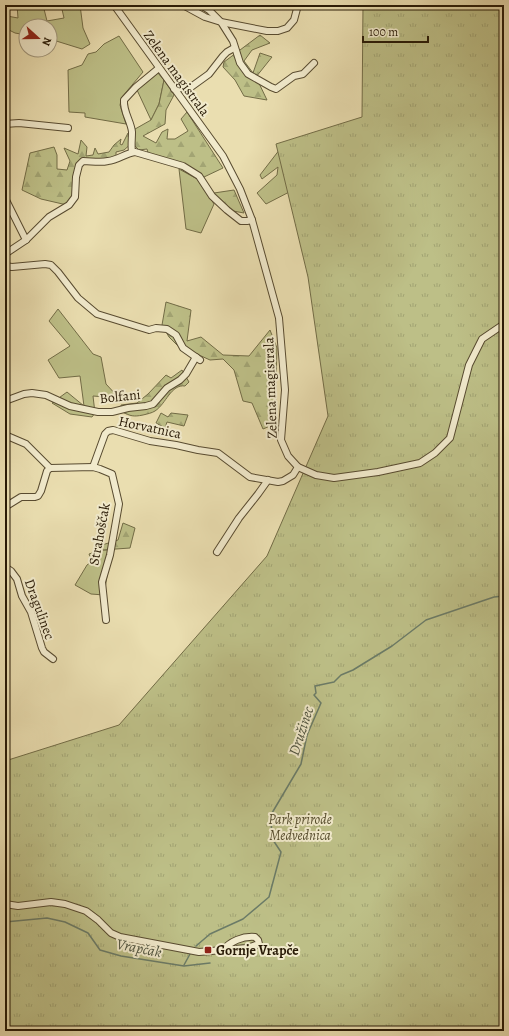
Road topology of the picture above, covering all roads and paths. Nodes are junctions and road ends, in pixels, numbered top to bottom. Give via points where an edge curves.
1 (122, 5) edge
2 (183, 5) edge
3 (201, 5) edge
4 (298, 5) edge
5 (116, 7) edge
6 (221, 22) junction
7 (234, 48) junction
8 (314, 63) dead end
9 (159, 68) junction
10 (174, 89) junction
11 (5, 124) edge
12 (68, 128) dead end
13 (132, 152) junction
14 (5, 198) edge
15 (252, 220) junction
16 (26, 240) junction
17 (5, 254) edge
18 (5, 266) edge
19 (504, 324) edge
20 (5, 401) edge
21 (5, 435) edge
22 (93, 467) junction
23 (298, 467) junction
24 (50, 468) junction
25 (268, 480) junction
26 (5, 507) edge
27 (217, 552) dead end
28 (5, 567) edge
29 (106, 620) dead end
30 (53, 659) dead end
31 (5, 904) edge
32 (222, 951) junction

1 - 5 street
2 - 6 street
3 - 6 street
4 - 6 street via 294,20 285,30 267,31
5 - 9 street, Zelena magistrala
6 - 7 street
7 - 8 street via 248,74 276,89 294,76 303,74
7 - 10 street via 223,56 209,74 191,88
9 - 10 street, Zelena magistrala
9 - 13 street via 124,100 125,112 132,131
10 - 15 street, Zelena magistrala via 223,156
11 - 12 street
13 - 15 street via 183,166 199,176 212,196 240,221
13 - 16 street via 108,162 83,161 79,165 76,177 75,197 69,205 49,217
14 - 16 street
15 - 23 street, Zelena magistrala via 279,318 285,390 281,440 288,456
16 - 17 street
18 - 20 street, Bolfani via 51,266 78,298 97,314 149,330 167,329 176,335 183,348 198,358 180,380 167,388 153,404 146,406 98,412 70,406 46,395 32,394 24,394
19 - 23 street, Zelena magistrala via 482,339 469,365 450,438 435,453 420,463 334,478 316,475
21 - 24 street via 26,444
22 - 24 street
22 - 25 street, Horvatnica via 105,434 113,430 150,441 218,453 250,477
22 - 29 street, Strahoščak via 112,474 119,504 110,555 102,582
23 - 25 street, Horvatnica via 286,480
24 - 26 street via 38,496 21,497
25 - 27 street
28 - 30 street, Dragulinec via 17,579 42,648
31 - 32 street via 18,906 56,902 86,911 111,933 120,937 196,952
32 - 32 street via 256,946 259,944 252,936 238,939

